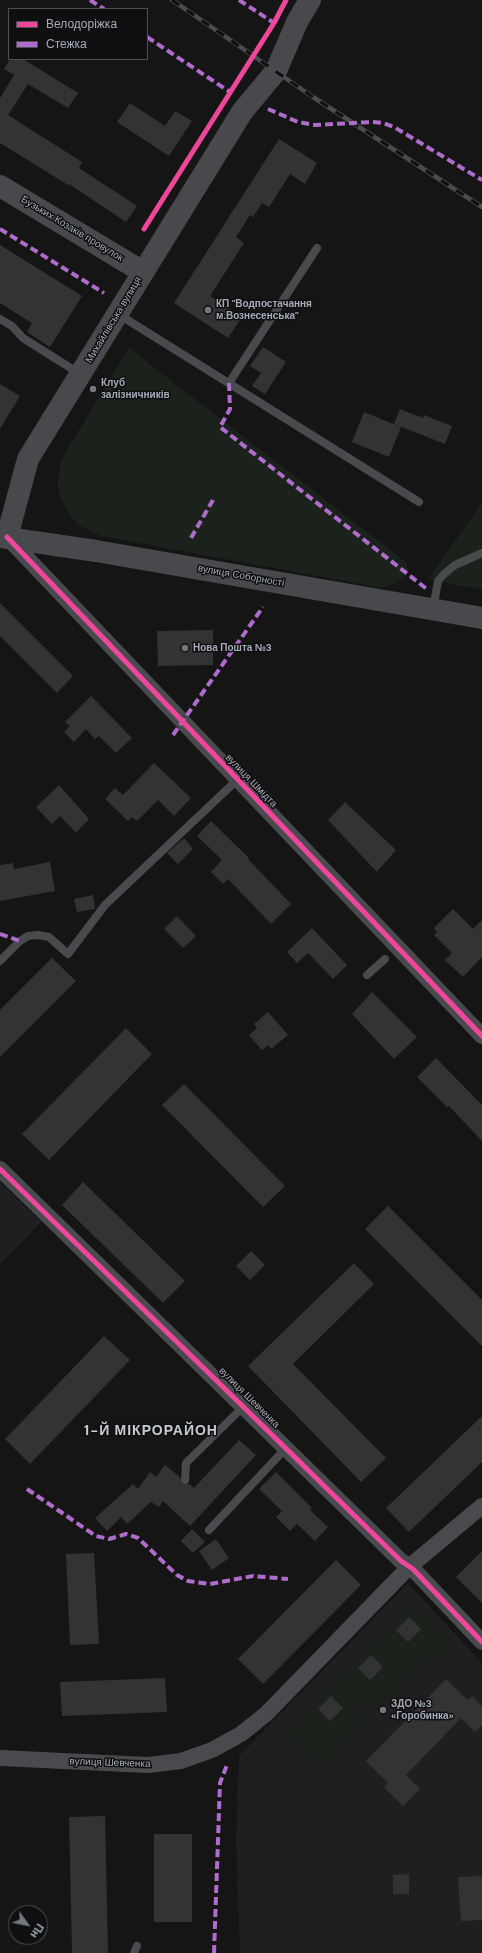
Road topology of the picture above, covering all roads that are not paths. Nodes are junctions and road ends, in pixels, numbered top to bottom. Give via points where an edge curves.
1 (310, 0) edge
2 (0, 186) edge
3 (317, 248) dead end
4 (143, 272) junction
5 (118, 314) junction
6 (0, 319) edge
7 (81, 374) junction
8 (230, 383) junction
9 (419, 502) dead end
10 (3, 537) edge
11 (482, 553) edge
12 (432, 610) junction
13 (482, 618) edge
14 (237, 780) junction
15 (385, 959) dead end
16 (0, 961) edge
17 (367, 975) dead end
18 (482, 1036) edge
19 (0, 1169) edge
20 (244, 1406) junction
21 (286, 1448) junction
22 (185, 1480) dead end
23 (482, 1506) edge
24 (209, 1530) dead end
25 (409, 1567) junction
26 (482, 1642) edge
27 (0, 1758) edge

1 - 4 main road, Михайлівська вулиця via 297,22 276,71 242,112
2 - 4 main road, Бузьких Козаків провулок
3 - 8 lane
4 - 5 main road, Михайлівська вулиця
5 - 7 main road, Михайлівська вулиця
5 - 8 lane
6 - 7 lane via 12,326 23,338
7 - 10 main road, Михайлівська вулиця via 28,459
8 - 9 lane
10 - 12 main road, вулиця Соборності via 104,552
10 - 14 street, вулиця Шмідта
11 - 12 lane via 454,565 443,575 438,581
12 - 13 main road, вулиця Соборності
14 - 16 lane via 105,905 68,954 49,937 28,936
14 - 18 street, вулиця Шмідта
15 - 17 lane
19 - 20 street, вулиця Шевченка
20 - 21 street, вулиця Шевченка
20 - 22 lane via 186,1463
21 - 24 lane
21 - 25 street, вулиця Шевченка
23 - 25 street, вулиця Шевченка
25 - 26 street, вулиця Шевченка
25 - 27 street, вулиця Шевченка via 266,1714 241,1734 212,1750 181,1761 138,1766

